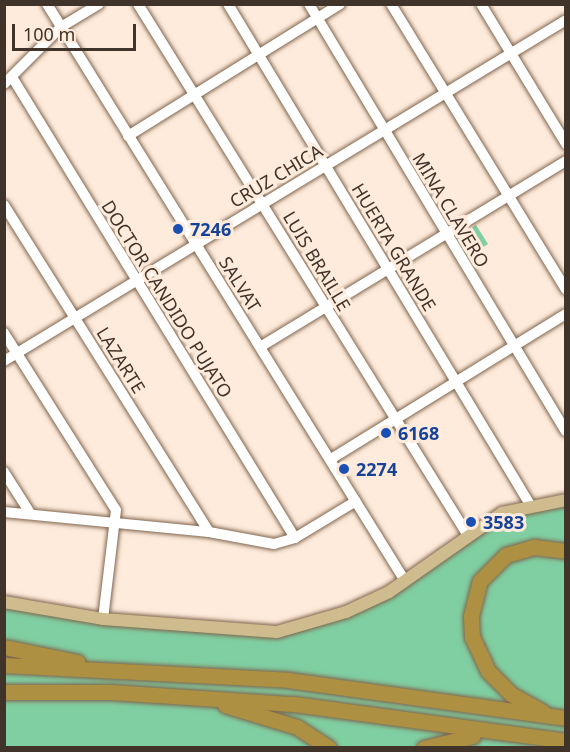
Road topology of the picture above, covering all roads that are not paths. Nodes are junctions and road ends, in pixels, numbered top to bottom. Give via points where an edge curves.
1 (47, 4) edge
2 (99, 4) edge
3 (138, 4) edge
4 (228, 4) edge
5 (309, 4) edge
6 (340, 4) edge
7 (392, 4) edge
8 (481, 4) edge
9 (317, 18) junction
10 (566, 20) edge
11 (61, 27) junction
12 (510, 53) junction
13 (258, 54) junction
14 (8, 81) edge
15 (446, 92) junction
16 (196, 94) junction
17 (383, 130) junction
18 (128, 136) junction
19 (566, 144) edge
20 (566, 161) edge
21 (325, 165) junction
22 (508, 196) junction
23 (262, 203) junction
24 (4, 205) edge
25 (446, 233) junction
26 (196, 243) junction
27 (388, 269) junction
28 (137, 280) junction
29 (566, 290) edge
30 (325, 307) junction
31 (566, 314) edge
32 (75, 318) junction
33 (4, 333) edge
34 (514, 346) junction
35 (261, 347) junction
36 (18, 353) junction
37 (4, 362) edge
38 (456, 382) junction
39 (395, 419) junction
40 (566, 431) edge
41 (331, 459) junction
42 (4, 472) edge
43 (566, 500) edge
44 (357, 501) junction
45 (531, 506) junction
46 (4, 512) edge
47 (30, 513) junction
48 (116, 525) junction
49 (209, 532) junction
50 (467, 534) junction
51 (295, 538) junction
52 (566, 550) edge
53 (405, 581) junction
54 (4, 602) edge
55 (103, 619) junction
56 (4, 647) edge
57 (4, 665) edge
58 (91, 668) junction
59 (4, 692) edge
60 (202, 697) junction
61 (558, 718) edge
62 (489, 734) junction
63 (566, 742) edge
64 (329, 747) edge
65 (424, 747) edge
66 (561, 747) edge

1 - 11 street, SALVAT
2 - 11 street
3 - 16 street, LUIS BRAILLE
4 - 13 street, HUERTA GRANDE
5 - 9 street, MINA CLAVERO
6 - 9 street
7 - 15 street
8 - 12 street
9 - 13 street
9 - 17 street, MINA CLAVERO
10 - 12 street, CRUZ CHICA
11 - 14 street
11 - 18 street, SALVAT
12 - 15 street, CRUZ CHICA
12 - 19 street
13 - 16 street
13 - 21 street, HUERTA GRANDE
14 - 28 street, DOCTOR CANDIDO PUJATO
15 - 17 street, CRUZ CHICA
15 - 22 street
16 - 18 street
16 - 23 street, LUIS BRAILLE
17 - 21 street, CRUZ CHICA
17 - 25 street, MINA CLAVERO
18 - 26 street, SALVAT
20 - 22 street
21 - 23 street, CRUZ CHICA
21 - 27 street, HUERTA GRANDE
22 - 25 street
22 - 29 street
23 - 26 street, CRUZ CHICA
23 - 30 street, LUIS BRAILLE
24 - 32 street, LAZARTE
25 - 27 street
25 - 34 street, MINA CLAVERO
26 - 28 street, CRUZ CHICA
26 - 35 street, SALVAT
27 - 30 street
27 - 38 street, HUERTA GRANDE
28 - 32 street, CRUZ CHICA
28 - 51 street, DOCTOR CANDIDO PUJATO
30 - 35 street
30 - 39 street, LUIS BRAILLE
31 - 34 street
32 - 36 street, CRUZ CHICA
32 - 49 street, LAZARTE
33 - 36 street
34 - 38 street
34 - 40 street, MINA CLAVERO
35 - 41 street, SALVAT
36 - 37 street, CRUZ CHICA
36 - 48 street via 116,510
38 - 39 street
38 - 45 street, HUERTA GRANDE
39 - 41 street
39 - 50 street, LUIS BRAILLE
41 - 44 street, SALVAT
42 - 47 street
43 - 45 main road
44 - 51 street
44 - 53 street, SALVAT
45 - 50 main road via 502,513
46 - 47 street
47 - 48 street
48 - 49 street
48 - 55 street
49 - 51 street via 274,544
50 - 53 main road
52 - 61 highway via 534,547 506,555 480,581 471,616 472,637 488,671 511,694
53 - 55 main road via 346,612 277,632
54 - 55 main road
56 - 58 highway via 65,658
57 - 58 highway
58 - 61 highway via 288,680
59 - 60 highway
60 - 62 highway via 394,717
60 - 64 highway via 297,727
62 - 63 highway
62 - 65 highway
63 - 66 highway

